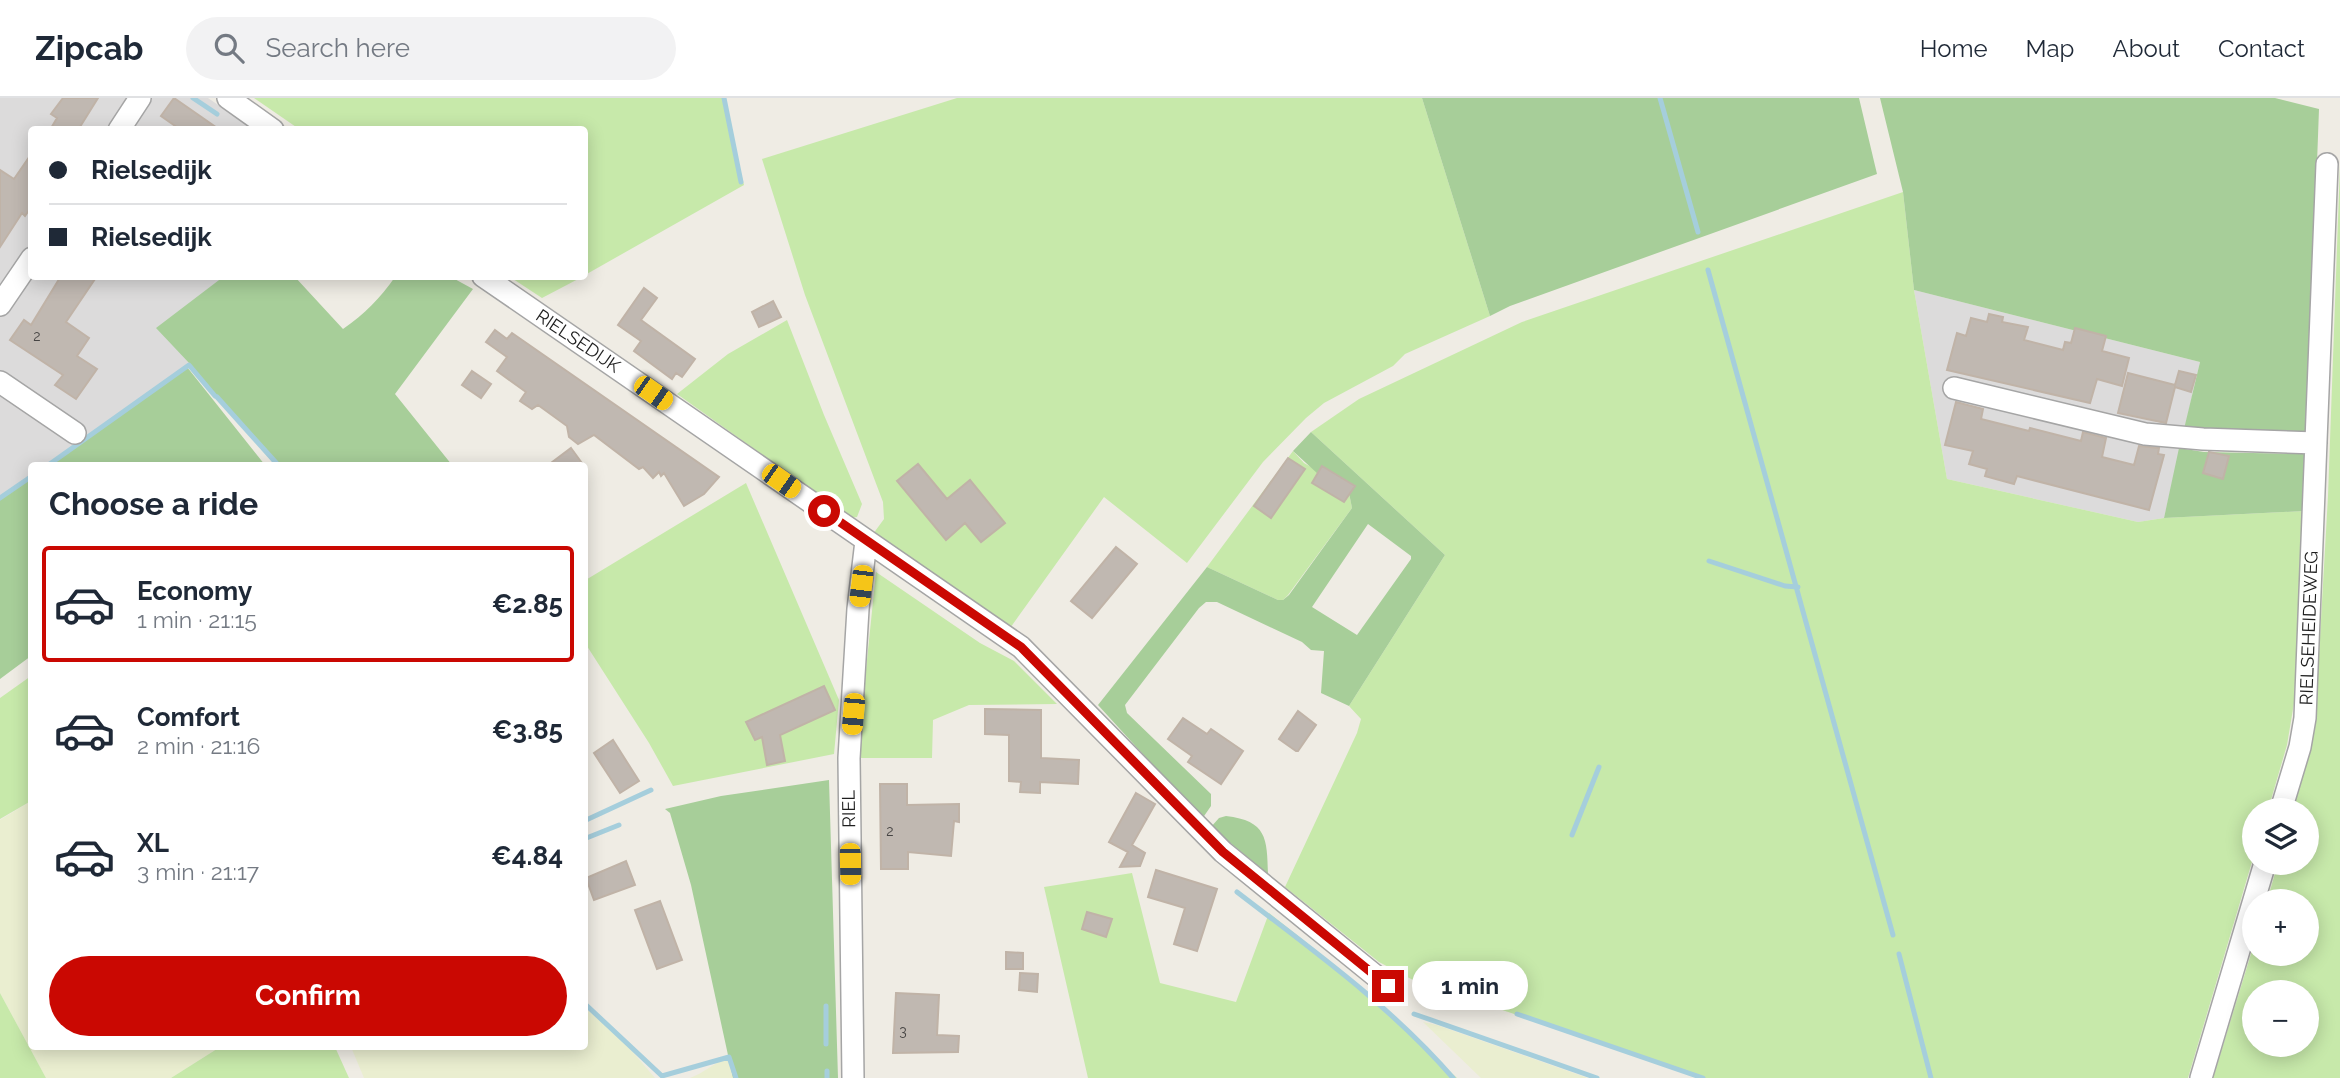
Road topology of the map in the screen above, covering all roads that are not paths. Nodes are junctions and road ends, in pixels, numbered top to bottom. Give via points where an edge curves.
1 (140, 98) edge
2 (229, 98) edge
3 (121, 126) edge
4 (268, 126) edge
5 (2327, 164) dead end
6 (28, 264) edge
7 (489, 280) edge
8 (0, 305) edge
9 (0, 382) edge
10 (1954, 388) dead end
11 (75, 433) dead end
12 (2316, 443) junction
13 (866, 541) junction
14 (2285, 798) edge
15 (2261, 875) edge
16 (1388, 986) dead end
17 (853, 1078) edge
18 (2201, 1078) edge

1 - 3 street
2 - 4 street
5 - 12 street, RIELSEHEIDEWEG
6 - 8 street
7 - 13 street, RIELSEDIJK
9 - 11 street
10 - 12 street via 2145,434
12 - 14 street, RIELSEHEIDEWEG via 2305,718
13 - 16 street, RIELSEDIJK via 1021,647 1223,852
13 - 17 street, RIEL via 849,758
15 - 18 street

